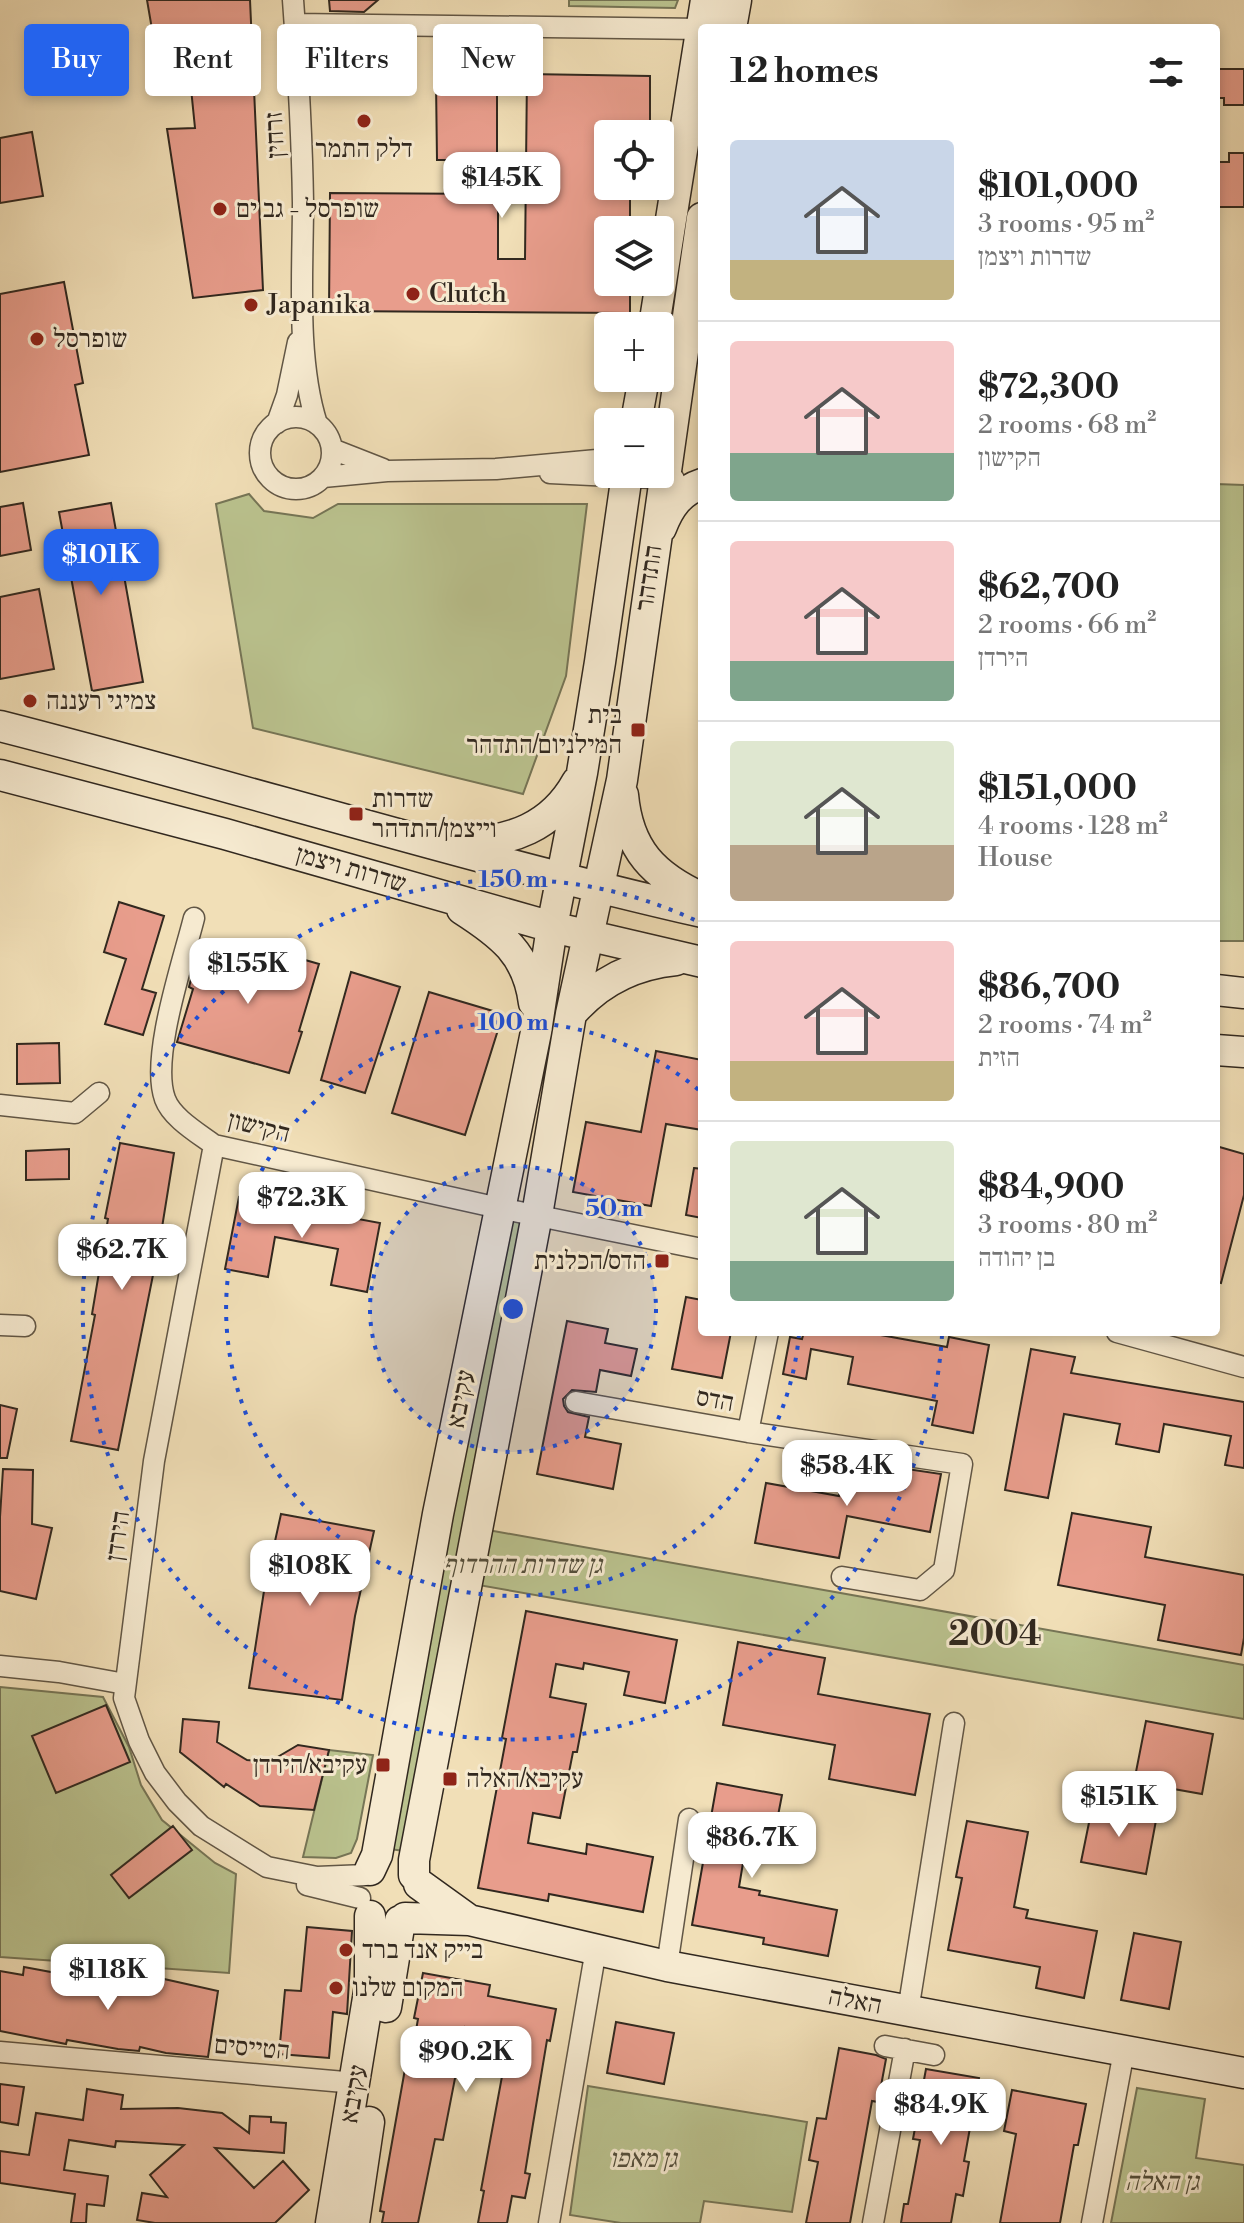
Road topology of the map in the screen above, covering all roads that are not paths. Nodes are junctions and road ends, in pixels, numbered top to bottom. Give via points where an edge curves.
1 (293, 0) edge
2 (736, 0) edge
3 (703, 19) edge
4 (295, 24) joint
5 (732, 24) edge
6 (698, 50) edge
7 (299, 96) edge
8 (698, 243) edge
9 (656, 312) edge
10 (303, 315) junction
11 (671, 408) edge
12 (277, 423) junction
13 (317, 424) junction
14 (332, 449) junction
15 (594, 470) edge
16 (387, 471) junction
17 (323, 477) junction
18 (674, 479) edge
19 (698, 482) edge
20 (698, 484) edge
21 (618, 488) edge
22 (659, 488) edge
23 (653, 548) junction
24 (0, 726) edge
25 (582, 773) junction
26 (0, 775) edge
27 (622, 780) junction
28 (432, 843) junction
29 (563, 879) junction
30 (599, 889) junction
31 (437, 893) junction
32 (698, 896) edge
33 (698, 911) edge
34 (194, 918) dead end
35 (552, 927) junction
36 (588, 937) junction
37 (695, 961) edge
38 (1220, 990) edge
39 (1244, 993) edge
40 (571, 1014) junction
41 (536, 1032) junction
42 (1220, 1050) edge
43 (1244, 1052) edge
44 (99, 1093) dead end
45 (0, 1105) edge
46 (214, 1145) junction
47 (499, 1208) junction
48 (537, 1215) junction
49 (698, 1248) edge
50 (0, 1325) edge
51 (25, 1326) dead end
52 (767, 1336) edge
53 (1132, 1336) edge
54 (1244, 1367) edge
55 (576, 1402) dead end
56 (748, 1432) junction
57 (842, 1577) dead end
58 (0, 1666) edge
59 (125, 1684) junction
60 (954, 1723) dead end
61 (689, 1819) dead end
62 (416, 1880) junction
63 (366, 1890) junction
64 (403, 1920) junction
65 (469, 1920) junction
66 (596, 1949) junction
67 (667, 1966) junction
68 (908, 2011) junction
69 (1124, 2051) junction
70 (0, 2052) edge
71 (934, 2055) dead end
72 (1244, 2073) edge
73 (356, 2083) junction
74 (331, 2223) edge
75 (354, 2223) edge
76 (549, 2223) edge
77 (873, 2223) edge
78 (1092, 2223) edge

1 - 4 street, זרחין
2 - 5 street
3 - 4 street
6 - 9 street
7 - 10 street, זרחין
8 - 11 street, התדהר
10 - 12 street, זרחין
10 - 13 street, זרחין via 309,398
12 - 13 street via 294,417
12 - 17 street via 261,447 271,479 292,489
13 - 14 street
14 - 16 street
14 - 17 street
15 - 16 street
16 - 17 street
18 - 19 street
20 - 23 street via 672,505
21 - 25 street, התדהר
22 - 23 street, התדהר
23 - 27 street, התדהר
24 - 28 street, שדרות ויצמן
25 - 28 street via 560,807 533,829 494,841
25 - 29 street, התדהר
26 - 31 street, שדרות ויצמן
27 - 30 street, התדהר
27 - 32 street via 624,807 640,853 659,873
28 - 29 street, שדרות ויצמן
29 - 30 street, שדרות ויצמן
29 - 35 street, התדהר
30 - 33 street, שדרות ויצמן
30 - 36 street, התדהר
31 - 35 street, שדרות ויצמן
31 - 41 street via 515,951 532,984
34 - 46 street, הקישון via 165,1035 162,1071 165,1100
35 - 36 street, שדרות ויצמן
35 - 41 street, עקיבא
36 - 37 street, שדרות ויצמן
36 - 40 street, עקיבא
37 - 40 street via 664,961 617,977
38 - 39 street
40 - 48 street, עקיבא
41 - 47 street, עקיבא
42 - 43 street
44 - 45 street via 75,1113
46 - 47 street, הקישון
46 - 59 street, הירדן via 154,1461
47 - 48 street, הקישון
47 - 63 street, עקיבא via 377,1855
48 - 49 street, הקישון
48 - 62 street, עקיבא via 414,1860
50 - 51 street
52 - 56 street
53 - 54 street
55 - 56 street, הדס
56 - 57 street, הדס via 962,1464 944,1570 920,1590
58 - 59 street
59 - 63 street, הירדן via 124,1698 155,1773 177,1802 212,1833 300,1883
60 - 68 street
61 - 67 street
62 - 63 street via 397,1864 387,1863
62 - 64 street via 417,1904
62 - 65 street, האלה
63 - 64 street via 387,1923
63 - 73 street, עקיבא via 370,1986
64 - 65 street, האלה
64 - 75 street, עקיבא
65 - 66 street, האלה
66 - 67 street, האלה
66 - 76 street
67 - 68 street, האלה
68 - 69 street, האלה
69 - 72 street, האלה
69 - 78 street
70 - 73 street, הטייסים
71 - 77 street via 895,2048
73 - 74 street, עקיבא

